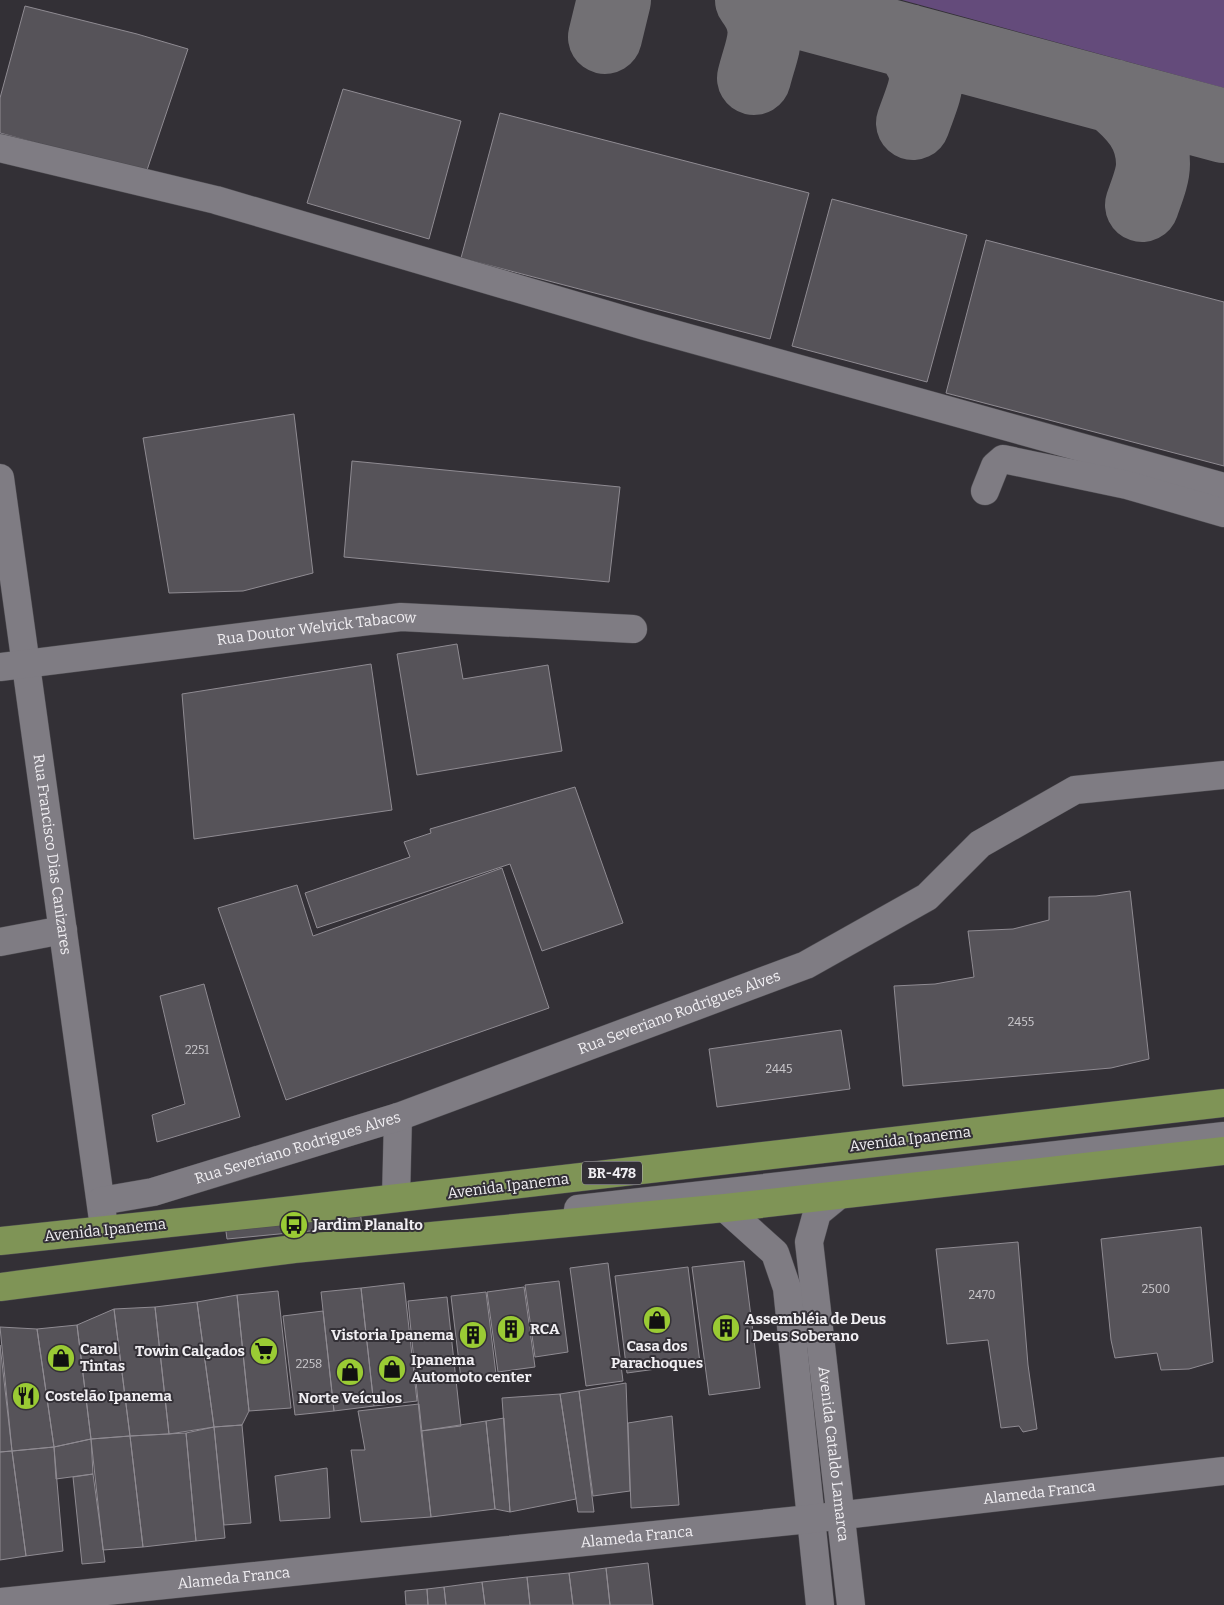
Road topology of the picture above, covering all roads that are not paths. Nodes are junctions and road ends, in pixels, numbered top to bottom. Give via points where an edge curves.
1 (0, 148) edge
2 (0, 478) edge
3 (1224, 487) edge
4 (985, 491) dead end
5 (1224, 513) edge
6 (633, 629) dead end
7 (13, 665) edge
8 (1224, 774) edge
9 (63, 930) junction
10 (0, 942) edge
11 (1224, 1103) edge
12 (1224, 1112) edge
13 (398, 1117) junction
14 (1224, 1136) edge
15 (1224, 1151) edge
16 (839, 1194) junction
17 (396, 1198) junction
18 (101, 1201) junction
19 (725, 1208) junction
20 (104, 1229) junction
21 (0, 1241) edge
22 (0, 1252) edge
23 (0, 1274) edge
24 (0, 1287) edge
25 (1224, 1472) edge
26 (842, 1514) junction
27 (810, 1519) junction
28 (42, 1601) edge
29 (0, 1602) edge
30 (820, 1605) edge
31 (851, 1605) edge

1 - 3 street via 216,200 646,326
2 - 7 street, Rua Francisco Dias Canizares
4 - 5 street via 995,466 1003,459 1127,485
6 - 7 street, Rua Doutor Welvick Tabacow via 401,617
7 - 9 street, Rua Francisco Dias Canizares
8 - 13 street, Rua Severiano Rodrigues Alves via 1075,790 980,844 927,897 806,965
9 - 10 street
9 - 18 street, Rua Francisco Dias Canizares
11 - 17 main road, Avenida Ipanema / BR-478
12 - 22 street via 211,1225
13 - 17 street
13 - 18 street, Rua Severiano Rodrigues Alves via 154,1192
14 - 23 street
15 - 16 main road
16 - 19 main road
16 - 26 street, Avenida Cataldo Lamarca via 817,1213 809,1242
17 - 20 main road, Avenida Ipanema / BR-478
18 - 20 street, Rua Francisco Dias Canizares
19 - 24 main road via 294,1249
19 - 27 street, Avenida Cataldo Lamarca via 775,1253 787,1288
20 - 21 main road, Avenida Ipanema / BR-478
25 - 26 street, Alameda Franca
26 - 27 street, Alameda Franca
26 - 31 street, Avenida Cataldo Lamarca
27 - 28 street, Alameda Franca
27 - 30 street, Avenida Cataldo Lamarca
28 - 29 street, Alameda Franca

